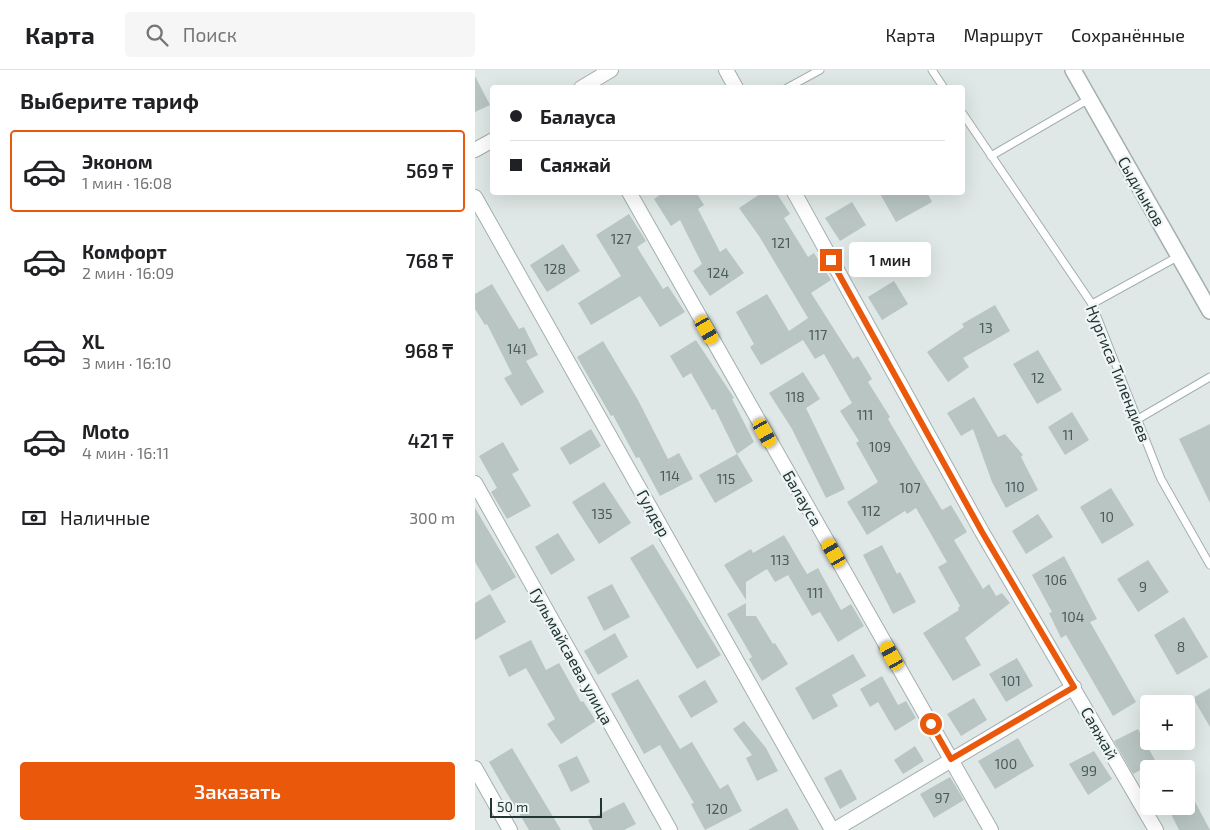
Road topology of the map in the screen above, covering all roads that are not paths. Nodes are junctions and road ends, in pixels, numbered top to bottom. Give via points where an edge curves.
1 (611, 70) edge
2 (726, 70) edge
3 (819, 70) edge
4 (932, 70) edge
5 (1073, 70) edge
6 (586, 85) edge
7 (734, 85) edge
8 (792, 85) edge
9 (942, 85) edge
10 (1090, 99) junction
11 (965, 117) edge
12 (490, 142) edge
13 (475, 150) edge
14 (991, 156) junction
15 (631, 195) edge
16 (796, 195) edge
17 (475, 197) edge
18 (1179, 256) junction
19 (1092, 304) junction
20 (1210, 311) edge
21 (1210, 377) edge
22 (1138, 419) junction
23 (475, 483) edge
24 (1210, 565) edge
25 (1074, 687) junction
26 (951, 759) junction
27 (475, 768) edge
28 (510, 830) edge
29 (670, 830) edge
30 (833, 830) edge
31 (991, 830) edge
32 (1156, 830) edge

1 - 6 street
2 - 7 street
3 - 8 lane
4 - 9 lane
5 - 10 street, Сыдиыков
10 - 14 lane
10 - 18 street, Сыдиыков
11 - 14 lane, Нургиса Тилендиев
12 - 13 street
14 - 19 lane, Нургиса Тилендиев
15 - 26 street, Балауса
16 - 25 street, Саяжай via 982,532
17 - 30 street, Гулдер
18 - 19 lane
18 - 20 street, Сыдиыков
19 - 22 lane, Нургиса Тилендиев
21 - 22 lane
22 - 24 lane, Нургиса Тилендиев via 1161,479
23 - 29 street, Гульмайсаева улица
25 - 26 street
25 - 32 street, Саяжай
26 - 30 street
26 - 31 street, Балауса
27 - 28 street

